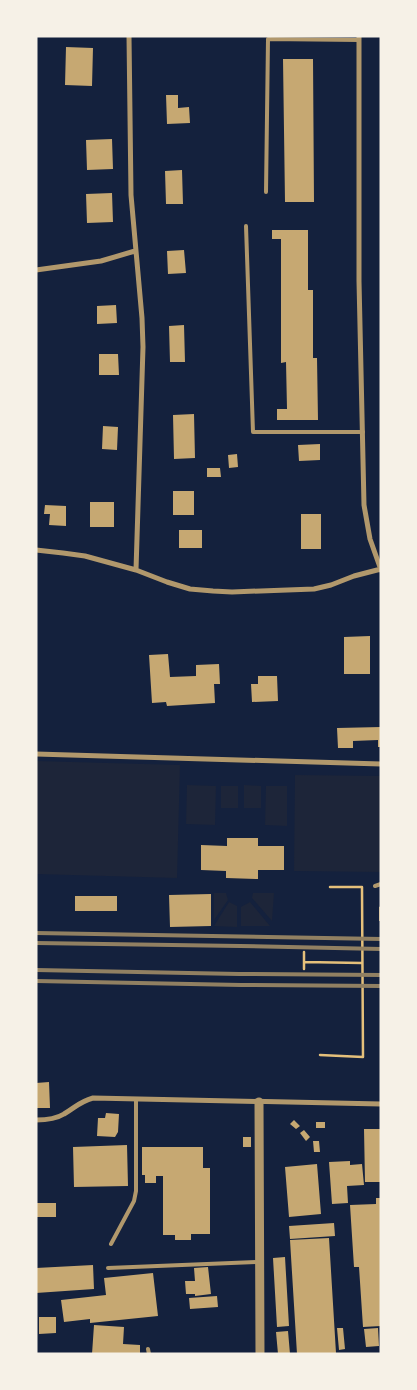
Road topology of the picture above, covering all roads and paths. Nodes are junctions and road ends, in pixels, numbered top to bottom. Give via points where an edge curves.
1 (129, 36) edge
2 (268, 38) edge
3 (359, 38) edge
4 (266, 192) dead end
5 (246, 226) dead end
6 (136, 252) junction
7 (36, 270) edge
8 (362, 432) junction
9 (36, 550) edge
10 (136, 570) junction
11 (381, 570) edge
12 (36, 754) edge
13 (381, 764) edge
14 (381, 884) edge
15 (375, 886) dead end
16 (330, 887) dead end
17 (304, 952) dead end
18 (304, 962) junction
19 (362, 963) junction
20 (304, 969) dead end
21 (320, 1055) dead end
22 (136, 1099) junction
23 (259, 1102) junction
24 (381, 1104) edge
25 (36, 1120) edge
26 (111, 1244) dead end
27 (260, 1262) junction
28 (108, 1268) dead end
29 (260, 1354) edge

1 - 6 street via 131,196
2 - 3 lane
2 - 4 lane
3 - 8 street
5 - 8 lane via 253,432
6 - 7 street via 101,261
6 - 10 street via 143,347
8 - 11 street via 364,505 370,539
9 - 10 street via 85,556
10 - 11 street via 190,589 232,592 314,589
12 - 13 street
14 - 15 lane
16 - 19 path via 362,887
17 - 18 path
18 - 19 path
18 - 20 path
19 - 21 path via 363,1057
22 - 23 street
22 - 25 street via 93,1098 79,1103 63,1115
22 - 26 lane via 136,1191
23 - 24 street
23 - 27 street
27 - 28 lane
27 - 29 street

